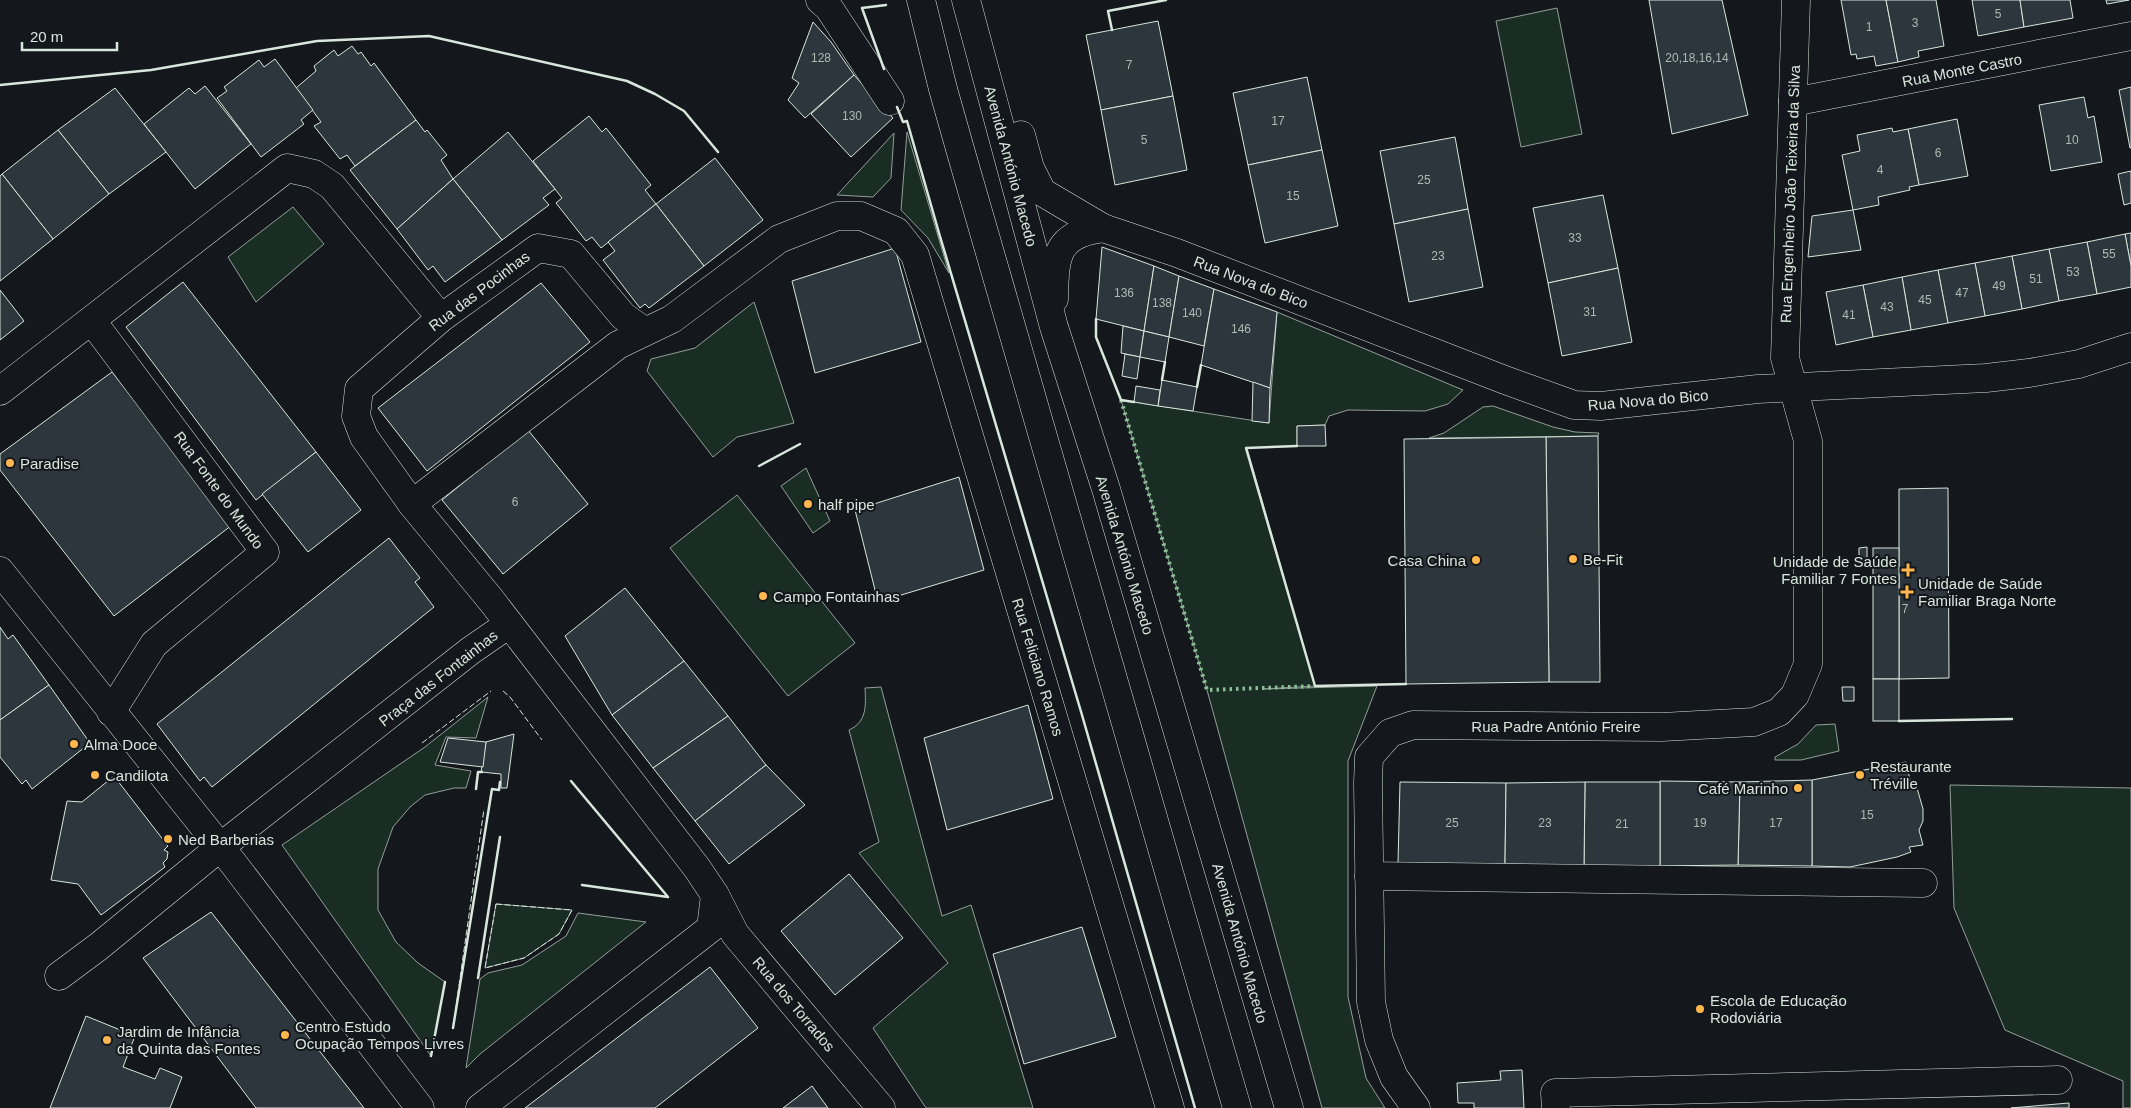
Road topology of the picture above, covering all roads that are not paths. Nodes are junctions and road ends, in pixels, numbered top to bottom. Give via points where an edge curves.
1 (820, 0) edge
2 (922, 0) edge
3 (1796, 0) edge
4 (969, 11) edge
5 (2131, 36) edge
6 (890, 101) dead end
7 (1793, 102) junction
8 (1103, 228) junction
9 (442, 318) junction
10 (92, 320) junction
11 (1054, 328) junction
12 (644, 331) junction
13 (2131, 347) edge
14 (1794, 387) junction
15 (0, 391) edge
16 (412, 504) junction
17 (0, 571) edge
18 (509, 624) junction
19 (111, 712) junction
20 (220, 848) junction
21 (1369, 876) junction
22 (1922, 883) dead end
23 (715, 894) junction
24 (59, 976) dead end
25 (2058, 1080) dead end
26 (420, 1108) edge
27 (480, 1108) edge
28 (881, 1108) edge
29 (1170, 1108) edge
30 (1237, 1108) edge
31 (1289, 1108) edge
32 (1416, 1108) edge
33 (1556, 1108) edge

1 - 6 main road via 830,8
2 - 30 main road via 959,148
3 - 7 main road, Rua Engenheiro João Teixeira da Silva
4 - 8 main road, Rua Nova do Bico via 1004,76 1030,168 1042,192
4 - 11 main road, Avenida António Macedo
5 - 7 main road, Rua Monte Castro
7 - 14 main road, Rua Engenheiro João Teixeira da Silva via 1786,358
8 - 11 main road via 1084,230 1064,243 1054,266
8 - 14 main road, Rua Nova do Bico via 1177,253 1574,405 1602,406
9 - 10 main road via 332,186 314,174 287,168
9 - 12 main road, Rua das Pocinhas via 538,248 571,254 623,316
9 - 16 main road, Rua das Pocinhas via 359,389 356,416 364,437
10 - 15 main road
10 - 19 main road, Rua Fonte do Mundo via 265,552 154,644
11 - 31 main road, Avenida António Macedo via 1106,489
12 - 16 main road via 618,345
12 - 29 main road, Rua Feliciano Ramos via 672,319 780,239 836,216 861,216 896,231 915,255
13 - 14 main road, Rua Nova do Bico via 2078,364 2029,373
14 - 21 main road, Rua Padre António Freire via 1808,441 1808,664 1795,695 1779,712 1754,722 1662,727 1413,725 1390,732 1369,758
16 - 18 main road, Rua das Pocinhas
17 - 19 main road
18 - 20 main road, Praça das Fontainhas
18 - 23 main road, Praça das Fontainhas
19 - 20 main road
20 - 24 main road, Praça das Fontainhas
20 - 26 main road
21 - 22 main road
21 - 32 main road, Rua Padre António Freire via 1371,1002 1379,1040 1394,1077
23 - 27 main road via 711,928
23 - 28 main road, Rua dos Torrados via 735,934
25 - 33 main road via 1555,1093

